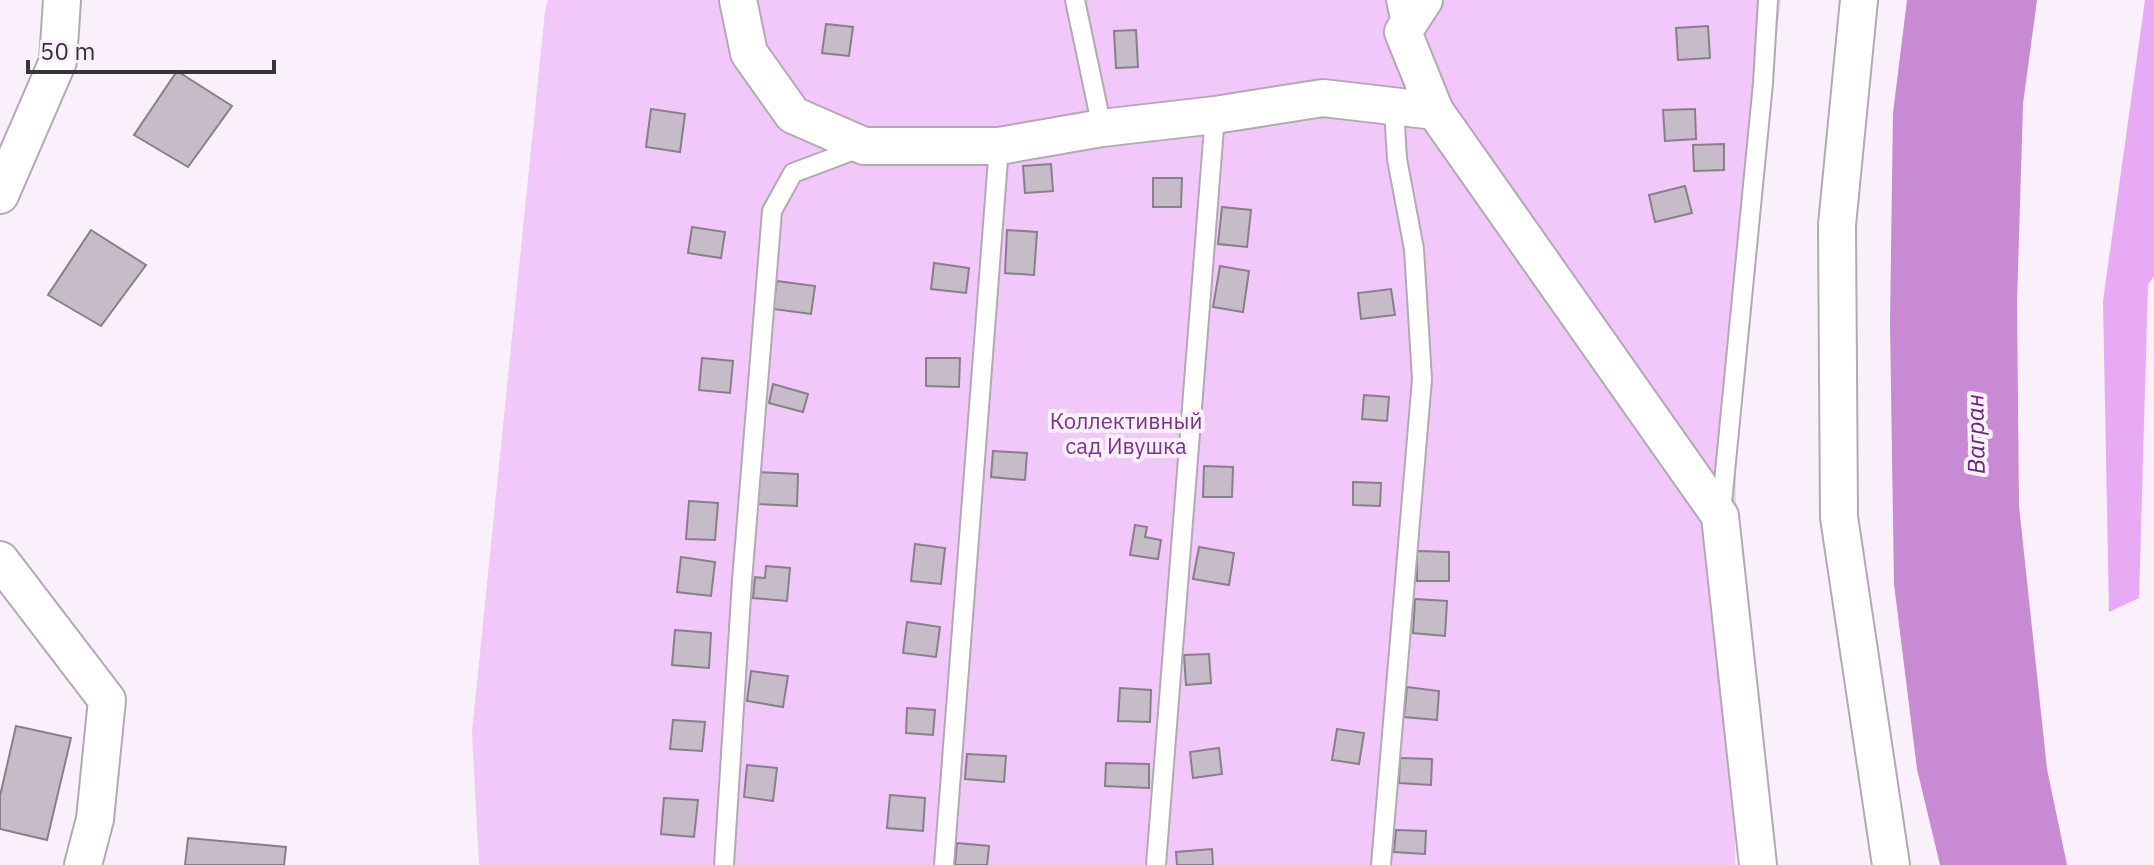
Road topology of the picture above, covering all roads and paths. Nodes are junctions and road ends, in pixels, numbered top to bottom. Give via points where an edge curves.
1 (62, 0) edge
2 (738, 0) edge
3 (1075, 0) edge
4 (1424, 0) edge
5 (1768, 0) edge
6 (1859, 0) edge
7 (1400, 16) edge
8 (1394, 108) junction
9 (1435, 111) junction
10 (1215, 115) junction
11 (1102, 128) junction
12 (864, 146) junction
13 (999, 146) junction
14 (0, 195) edge
15 (1720, 516) junction
16 (0, 560) edge
17 (83, 865) edge
18 (724, 865) edge
19 (944, 865) edge
20 (1156, 865) edge
21 (1381, 865) edge
22 (1758, 865) edge
23 (1891, 865) edge

1 - 14 street via 58,61
2 - 12 street via 749,53 793,115
3 - 11 lane
4 - 7 street
5 - 15 lane
6 - 23 street via 1837,225 1839,517
7 - 9 street
8 - 9 street
8 - 10 street via 1323,98
8 - 21 lane via 1397,159 1414,249 1422,379
9 - 15 street
10 - 11 street
10 - 20 lane
11 - 13 street
12 - 13 street
12 - 18 lane via 793,173 772,211
13 - 19 lane
15 - 22 street
16 - 17 street via 107,700 95,819

